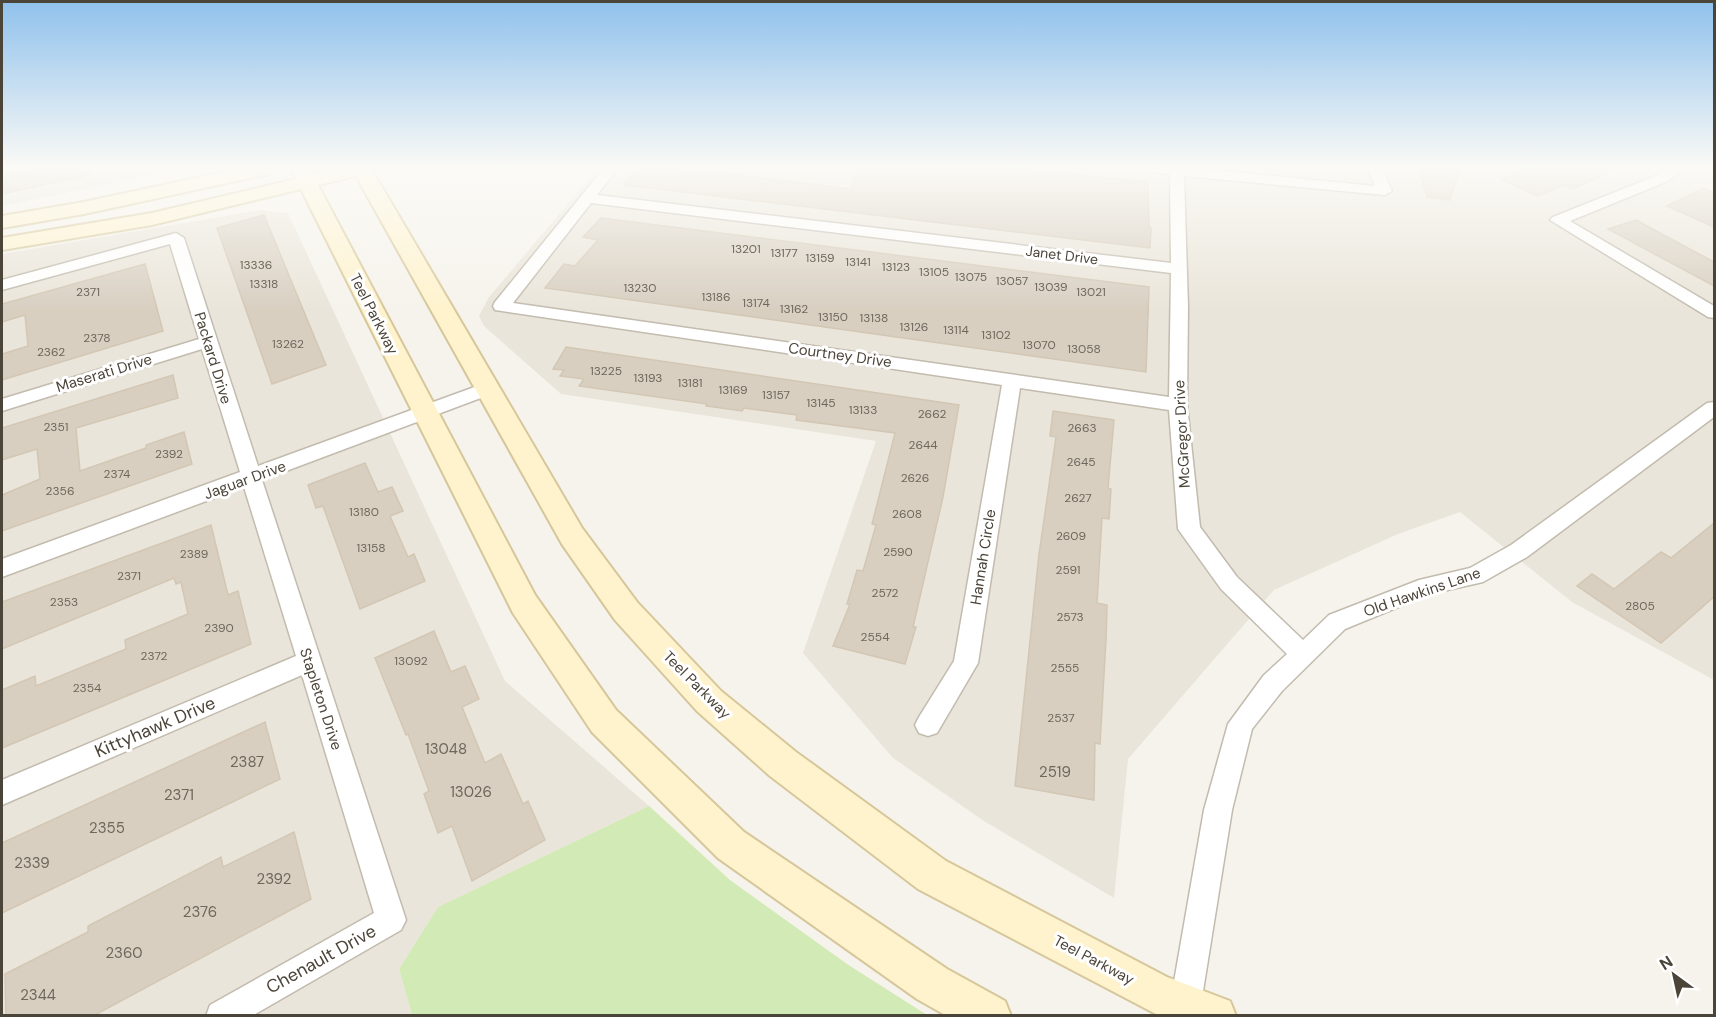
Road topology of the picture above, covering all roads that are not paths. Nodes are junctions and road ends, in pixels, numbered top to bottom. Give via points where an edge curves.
1 (40, 215) edge
2 (164, 215) edge
3 (324, 215) edge
4 (389, 215) edge
5 (573, 215) edge
6 (733, 215) edge
7 (1178, 215) edge
8 (1569, 215) edge
9 (2, 222) edge
10 (2, 244) edge
11 (1179, 269) junction
12 (2, 285) edge
13 (1714, 313) edge
14 (207, 342) junction
15 (1011, 380) junction
16 (487, 389) junction
17 (2, 405) edge
18 (1178, 405) junction
19 (1714, 408) edge
20 (424, 412) junction
21 (250, 478) junction
22 (2, 568) edge
23 (1303, 655) junction
24 (309, 661) junction
25 (928, 725) dead end
26 (2, 793) edge
27 (391, 920) joint
28 (1194, 1012) edge
29 (220, 1016) edge
30 (990, 1016) edge

1 - 9 main road
2 - 10 main road
3 - 20 main road, Teel Parkway
4 - 16 main road, Teel Parkway
5 - 15 street, Courtney Drive via 501,306
6 - 11 street, Janet Drive
7 - 11 street, McGregor Drive
8 - 13 street via 1558,220
11 - 18 street, McGregor Drive
12 - 14 street, Packard Drive via 176,238
14 - 17 street, Maserati Drive
14 - 21 street, Packard Drive
15 - 18 street, Courtney Drive
15 - 25 street, Hannah Circle via 966,663
16 - 20 street, Jaguar Drive
16 - 28 main road, Teel Parkway via 572,536 626,611 709,701 783,764 932,874
18 - 23 street, McGregor Drive via 1189,529 1229,583
19 - 23 street, Old Hawkins Lane via 1519,551 1475,576 1427,586 1337,622
20 - 21 street, Jaguar Drive
20 - 30 main road, Teel Parkway via 524,604 604,721 730,846 932,984
21 - 22 street, Jaguar Drive
21 - 24 street, Stapleton Drive
23 - 28 street, Old Hawkins Lane via 1241,724 1218,810
24 - 26 street, Kittyhawk Drive
24 - 27 street, Stapleton Drive
27 - 29 street, Chenault Drive

